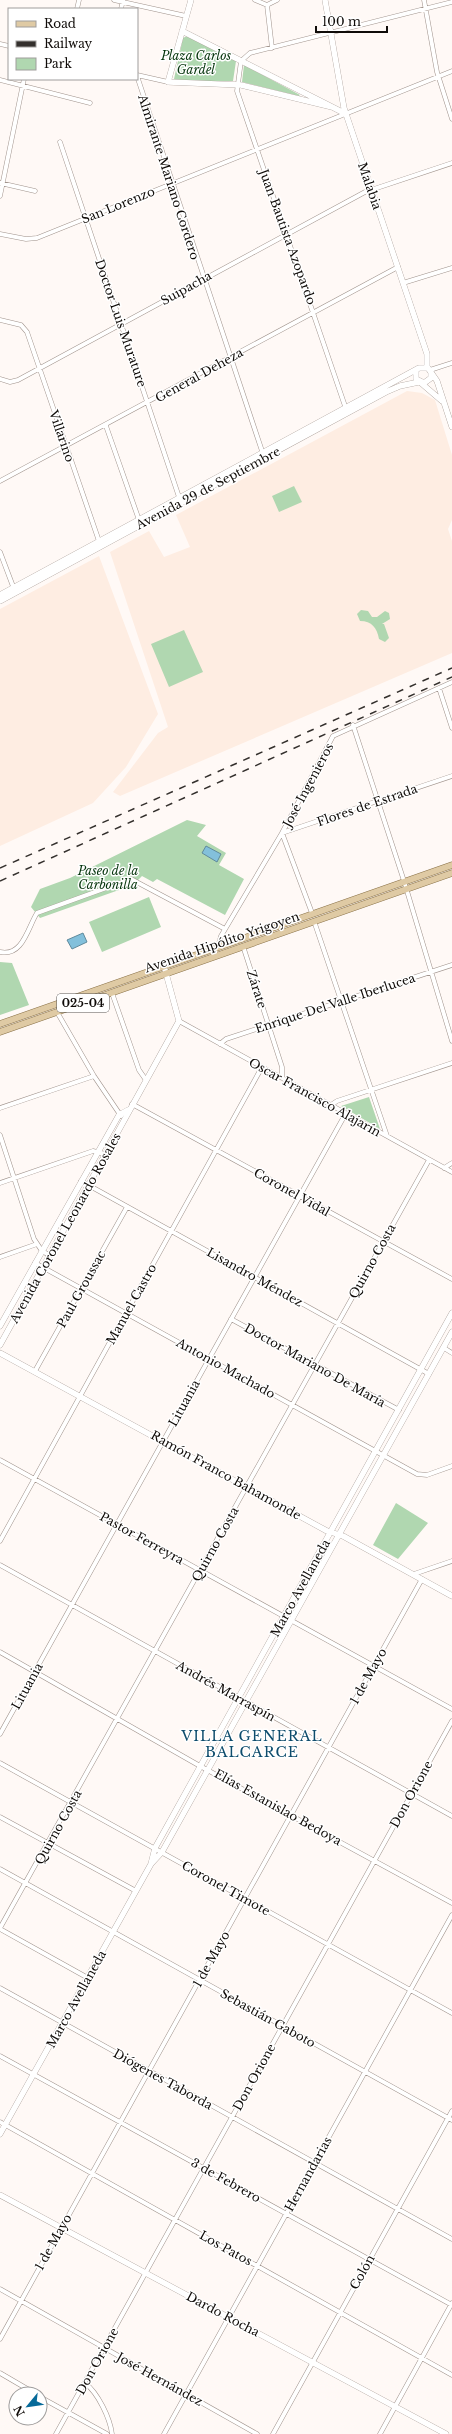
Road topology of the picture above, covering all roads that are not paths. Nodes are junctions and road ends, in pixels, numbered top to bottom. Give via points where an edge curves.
1 (114, 0) edge
2 (191, 0) edge
3 (255, 0) edge
4 (277, 0) edge
5 (325, 0) edge
6 (424, 0) edge
7 (123, 1) edge
8 (452, 2) edge
9 (267, 5) junction
10 (425, 9) junction
11 (186, 16) junction
12 (182, 31) junction
13 (330, 32) junction
14 (272, 48) junction
15 (241, 61) junction
16 (452, 71) edge
17 (138, 76) edge
18 (438, 77) junction
19 (138, 79) edge
20 (0, 80) edge
21 (24, 80) edge
22 (168, 82) junction
23 (237, 85) junction
24 (23, 86) junction
25 (90, 103) dead end
26 (332, 107) junction
27 (346, 114) junction
28 (452, 119) edge
29 (60, 142) dead end
30 (257, 150) junction
31 (452, 163) edge
32 (1, 183) edge
33 (172, 184) junction
34 (372, 190) junction
35 (35, 191) dead end
36 (0, 196) edge
37 (86, 218) junction
38 (0, 234) edge
39 (287, 234) junction
40 (398, 267) junction
41 (452, 268) edge
42 (203, 278) junction
43 (403, 282) junction
44 (314, 312) junction
45 (0, 320) edge
46 (121, 324) junction
47 (230, 358) junction
48 (452, 363) edge
49 (39, 368) junction
50 (429, 370) junction
51 (416, 371) junction
52 (0, 379) edge
53 (420, 382) junction
54 (148, 402) junction
55 (443, 402) junction
56 (347, 410) junction
57 (106, 426) junction
58 (452, 427) edge
59 (66, 447) junction
60 (264, 456) junction
61 (0, 481) edge
62 (180, 501) junction
63 (139, 520) junction
64 (100, 544) junction
65 (0, 552) edge
66 (14, 590) junction
67 (0, 595) edge
68 (0, 601) edge
69 (452, 682) edge
70 (439, 688) junction
71 (353, 725) junction
72 (452, 728) edge
73 (452, 776) edge
74 (378, 802) junction
75 (282, 833) junction
76 (452, 865) edge
77 (452, 873) edge
78 (404, 881) junction
79 (406, 889) junction
80 (312, 913) junction
81 (314, 921) junction
82 (225, 929) junction
83 (243, 946) junction
84 (218, 947) junction
85 (0, 952) edge
86 (452, 965) edge
87 (164, 966) junction
88 (432, 972) junction
89 (166, 973) junction
90 (112, 993) junction
91 (342, 1000) junction
92 (57, 1012) junction
93 (179, 1021) junction
94 (0, 1024) edge
95 (269, 1025) junction
96 (0, 1032) edge
97 (452, 1041) edge
98 (220, 1044) junction
99 (452, 1063) edge
100 (262, 1067) junction
101 (94, 1076) junction
102 (282, 1078) junction
103 (146, 1080) junction
104 (372, 1090) junction
105 (132, 1104) junction
106 (331, 1105) junction
107 (0, 1108) edge
108 (128, 1110) junction
109 (346, 1113) junction
110 (119, 1115) junction
111 (125, 1118) junction
112 (0, 1135) edge
113 (387, 1136) junction
114 (99, 1151) junction
115 (218, 1151) junction
116 (105, 1154) junction
117 (429, 1160) junction
118 (452, 1164) edge
119 (444, 1168) junction
120 (452, 1172) edge
121 (15, 1178) junction
122 (81, 1181) junction
123 (0, 1183) edge
124 (88, 1184) junction
125 (300, 1196) junction
126 (127, 1207) junction
127 (172, 1231) junction
128 (382, 1243) junction
129 (37, 1244) junction
130 (42, 1251) junction
131 (50, 1255) junction
132 (0, 1257) edge
133 (35, 1263) junction
134 (43, 1268) junction
135 (254, 1277) junction
136 (452, 1279) edge
137 (82, 1288) junction
138 (126, 1312) junction
139 (452, 1313) edge
140 (231, 1318) junction
141 (338, 1323) junction
142 (0, 1326) edge
143 (452, 1332) edge
144 (0, 1345) edge
145 (444, 1348) junction
146 (0, 1353) edge
147 (452, 1353) edge
148 (209, 1359) junction
149 (315, 1365) junction
150 (421, 1369) junction
151 (35, 1371) junction
152 (429, 1374) junction
153 (80, 1395) junction
154 (292, 1404) junction
155 (399, 1410) junction
156 (163, 1441) junction
157 (376, 1452) junction
158 (383, 1456) junction
159 (0, 1460) edge
160 (452, 1466) edge
161 (34, 1479) junction
162 (247, 1487) junction
163 (117, 1524) junction
164 (332, 1532) junction
165 (339, 1534) junction
166 (0, 1541) edge
167 (452, 1561) edge
168 (0, 1565) edge
169 (200, 1570) junction
170 (414, 1574) junction
171 (422, 1579) junction
172 (452, 1596) edge
173 (71, 1605) junction
174 (284, 1616) junction
175 (291, 1620) junction
176 (0, 1652) edge
177 (155, 1652) junction
178 (374, 1665) junction
179 (35, 1671) junction
180 (238, 1698) junction
181 (246, 1702) junction
182 (452, 1709) edge
183 (117, 1718) junction
184 (452, 1721) edge
185 (0, 1734) edge
186 (329, 1746) junction
187 (0, 1764) edge
188 (200, 1766) junction
189 (209, 1769) junction
190 (412, 1793) junction
191 (72, 1803) junction
192 (291, 1814) junction
193 (452, 1816) edge
194 (0, 1817) edge
195 (48, 1844) junction
196 (155, 1848) junction
197 (162, 1852) junction
198 (375, 1860) junction
199 (151, 1864) junction
200 (0, 1869) edge
201 (26, 1883) junction
202 (136, 1891) junction
203 (244, 1898) junction
204 (452, 1903) edge
205 (452, 1915) edge
206 (0, 1929) edge
207 (113, 1932) junction
208 (328, 1945) junction
209 (88, 1978) junction
210 (199, 1980) junction
211 (0, 1988) edge
212 (411, 1990) junction
213 (452, 2013) edge
214 (62, 2023) junction
215 (282, 2026) junction
216 (0, 2056) edge
217 (148, 2071) junction
218 (365, 2072) junction
219 (34, 2074) junction
220 (452, 2111) edge
221 (232, 2117) junction
222 (450, 2119) edge
223 (120, 2122) junction
224 (2, 2124) edge
225 (0, 2134) edge
226 (314, 2163) junction
227 (204, 2168) junction
228 (92, 2174) junction
229 (0, 2195) edge
230 (397, 2208) junction
231 (286, 2213) junction
232 (175, 2219) junction
233 (61, 2228) junction
234 (452, 2239) edge
235 (369, 2259) junction
236 (258, 2265) junction
237 (145, 2272) junction
238 (0, 2289) edge
239 (22, 2301) junction
240 (452, 2304) edge
241 (340, 2312) junction
242 (229, 2317) junction
243 (0, 2339) edge
244 (104, 2348) junction
245 (422, 2357) junction
246 (312, 2363) junction
247 (0, 2373) edge
248 (452, 2374) edge
249 (85, 2383) junction
250 (22, 2386) edge
251 (187, 2394) junction
252 (48, 2401) edge
253 (395, 2406) junction
254 (68, 2413) junction
255 (56, 2434) edge
256 (107, 2434) edge
257 (112, 2434) edge
258 (164, 2434) edge
259 (257, 2434) edge
260 (273, 2434) edge
261 (380, 2434) edge
262 (446, 2434) edge

1 - 7 street
2 - 11 street
3 - 9 street
4 - 9 street
5 - 13 street, Malabia
6 - 10 street
7 - 11 street
8 - 10 street
9 - 14 street
10 - 13 street
10 - 18 street
11 - 12 street
12 - 15 street
12 - 22 street
13 - 14 street
13 - 27 street, Malabia
14 - 15 street via 250,53
15 - 23 street, Juan Bautista Azopardo
15 - 26 street
16 - 18 street, San Lorenzo
17 - 22 street
18 - 27 street, San Lorenzo
18 - 28 street
19 - 33 street, Almirante Mariano Cordero
20 - 24 street
21 - 24 street
22 - 23 street
23 - 26 street
23 - 30 street, Juan Bautista Azopardo
24 - 25 street
24 - 32 street
26 - 27 street
27 - 30 street, San Lorenzo
27 - 34 street, Malabia
29 - 37 street, Doctor Luis Murature
30 - 33 street, San Lorenzo
30 - 39 street, Juan Bautista Azopardo
31 - 34 street, Suipacha
32 - 35 street
32 - 36 street
33 - 37 street, San Lorenzo
33 - 42 street, Almirante Mariano Cordero
34 - 39 street, Suipacha
34 - 40 street, Malabia
37 - 38 street, San Lorenzo via 32,239
37 - 46 street, Doctor Luis Murature
39 - 42 street, Suipacha
39 - 44 street, Juan Bautista Azopardo
40 - 43 street, Malabia
40 - 44 street, General Deheza
41 - 43 street
42 - 46 street, Suipacha
42 - 47 street, Almirante Mariano Cordero
43 - 50 street, Malabia via 427,354
44 - 47 street, General Deheza
44 - 56 street, Juan Bautista Azopardo
45 - 49 street, Villarino via 24,327
46 - 49 street, Suipacha
46 - 54 street, Doctor Luis Murature
47 - 54 street, General Deheza
47 - 60 street, Almirante Mariano Cordero
48 - 50 street
49 - 52 street, Suipacha via 14,381
49 - 59 street, Villarino
50 - 51 street via 419,368
50 - 53 street via 429,380
50 - 55 street, Malabia via 437,381
51 - 53 street via 415,377
51 - 56 street, Avenida 29 de Septiembre
53 - 55 street
53 - 56 street, Avenida 29 de Septiembre via 394,388
54 - 57 street, General Deheza
54 - 62 street, Doctor Luis Murature
55 - 58 street, Malabia
56 - 60 street, Avenida 29 de Septiembre
57 - 59 street, General Deheza
57 - 63 street
59 - 61 street, General Deheza
59 - 64 street, Villarino
60 - 62 street, Avenida 29 de Septiembre
62 - 63 street, Avenida 29 de Septiembre
62 - 64 street, Avenida 29 de Septiembre
63 - 64 street, Avenida 29 de Septiembre
64 - 66 street, Avenida 29 de Septiembre
65 - 66 street
66 - 67 street, Avenida 29 de Septiembre
66 - 68 street, Avenida 29 de Septiembre
69 - 70 street, José Ingenieros
70 - 71 street, José Ingenieros
70 - 72 street
71 - 74 street
71 - 75 street, José Ingenieros via 333,736
73 - 74 street, Flores de Estrada
74 - 75 street, Flores de Estrada
74 - 78 street
75 - 80 street
75 - 82 street, José Ingenieros
76 - 78 main road, Avenida Hipólito Yrigoyen / 025-04
77 - 79 main road, Avenida Hipólito Yrigoyen / 025-04
78 - 79 street
78 - 80 main road, Avenida Hipólito Yrigoyen / 025-04
79 - 81 main road, Avenida Hipólito Yrigoyen / 025-04
79 - 88 street
80 - 84 main road, Avenida Hipólito Yrigoyen / 025-04
81 - 83 main road, Avenida Hipólito Yrigoyen / 025-04
81 - 91 street
82 - 84 street, José Ingenieros
82 - 85 street via 131,879 37,913 19,946 11,952
83 - 89 main road, Avenida Hipólito Yrigoyen / 025-04
83 - 95 street, Zárate
84 - 87 main road, Avenida Hipólito Yrigoyen / 025-04
86 - 88 street, Enrique Del Valle Iberlucea
87 - 89 street
87 - 94 main road, Avenida Hipólito Yrigoyen / 025-04
88 - 91 street, Enrique Del Valle Iberlucea
88 - 97 street
89 - 90 main road, Avenida Hipólito Yrigoyen / 025-04
89 - 93 street
90 - 92 main road, Avenida Hipólito Yrigoyen / 025-04
90 - 103 street via 139,1070
91 - 95 street, Enrique Del Valle Iberlucea
91 - 104 street
92 - 96 main road, Avenida Hipólito Yrigoyen / 025-04
92 - 101 street
93 - 98 street, Oscar Francisco Alajarín
93 - 103 street, Avenida Coronel Leonardo Rosales
95 - 98 street, Enrique Del Valle Iberlucea via 226,1039
95 - 102 street, Zárate via 282,1068
98 - 100 street, Oscar Francisco Alajarín
99 - 104 street
100 - 102 street, Oscar Francisco Alajarín
100 - 115 street, Manuel Castro
101 - 107 street
101 - 110 street
102 - 106 street, Oscar Francisco Alajarín
103 - 105 street, Avenida Coronel Leonardo Rosales
104 - 106 street
104 - 113 street
105 - 108 street, Avenida Coronel Leonardo Rosales
105 - 115 street, Coronel Vidal
106 - 109 street, Oscar Francisco Alajarín
108 - 110 street, Avenida Coronel Leonardo Rosales
108 - 111 street, Avenida Coronel Leonardo Rosales
109 - 113 street, Oscar Francisco Alajarín
109 - 125 street, Lituania
110 - 111 street
110 - 114 street, Avenida Coronel Leonardo Rosales
111 - 116 street, Avenida Coronel Leonardo Rosales
112 - 121 street
113 - 117 street, Oscar Francisco Alajarín
114 - 116 street
114 - 121 street
114 - 122 street, Avenida Coronel Leonardo Rosales
115 - 125 street, Coronel Vidal
115 - 127 street, Manuel Castro
116 - 124 street, Avenida Coronel Leonardo Rosales
117 - 119 street, Oscar Francisco Alajarín
117 - 128 street, Quirno Costa
118 - 119 street
119 - 120 street, Oscar Francisco Alajarín
121 - 123 street
121 - 129 street
122 - 124 street, Lisandro Méndez
122 - 130 street, Avenida Coronel Leonardo Rosales
124 - 126 street, Lisandro Méndez
124 - 131 street, Avenida Coronel Leonardo Rosales
125 - 128 street, Coronel Vidal
125 - 135 street, Lituania
126 - 127 street, Lisandro Méndez
126 - 137 street, Paul Groussac
127 - 135 street, Lisandro Méndez
127 - 138 street, Manuel Castro
128 - 136 street, Coronel Vidal
128 - 141 street, Quirno Costa
129 - 130 street
129 - 132 street
130 - 131 street
130 - 133 street, Avenida Coronel Leonardo Rosales
131 - 134 street, Avenida Coronel Leonardo Rosales
133 - 134 street, Antonio Machado
133 - 142 street, Avenida Coronel Leonardo Rosales
134 - 137 street, Antonio Machado
134 - 144 street, Avenida Coronel Leonardo Rosales
135 - 140 street, Lituania
135 - 141 street, Lisandro Méndez
137 - 138 street, Antonio Machado
137 - 151 street, Paul Groussac
138 - 148 street, Antonio Machado
138 - 153 street, Manuel Castro
139 - 150 street, Marco Avellaneda
140 - 148 street, Lituania
140 - 149 street, Doctor Mariano De María
141 - 149 street, Quirno Costa
141 - 150 street, Lisandro Méndez
143 - 145 street, Marco Avellaneda
145 - 147 street
145 - 152 street, Marco Avellaneda
146 - 151 street, Ramón Franco Bahamonde
148 - 154 street, Antonio Machado
148 - 156 street, Lituania
149 - 154 street, Quirno Costa
149 - 155 street, Doctor Mariano De María
150 - 152 street, Lisandro Méndez
150 - 155 street, Marco Avellaneda
151 - 153 street, Ramón Franco Bahamonde
152 - 158 street, Marco Avellaneda
153 - 156 street, Ramón Franco Bahamonde
153 - 161 street, Manuel Castro
154 - 157 street, Antonio Machado
154 - 162 street, Quirno Costa
155 - 157 street, Marco Avellaneda
156 - 162 street, Ramón Franco Bahamonde
156 - 163 street, Lituania
157 - 158 street, Antonio Machado
157 - 164 street, Marco Avellaneda
158 - 160 street, Antonio Machado via 417,1474 428,1475
158 - 165 street, Marco Avellaneda
159 - 161 street, Pastor Ferreyra
161 - 163 street, Pastor Ferreyra
161 - 166 street, Manuel Castro
162 - 164 street, Ramón Franco Bahamonde
162 - 169 street, Quirno Costa
163 - 169 street, Pastor Ferreyra
163 - 173 street, Lituania
164 - 165 street, Ramón Franco Bahamonde
164 - 174 street, Marco Avellaneda
165 - 170 street, Ramón Franco Bahamonde
165 - 175 street, Marco Avellaneda
167 - 170 street
168 - 173 street, Andrés Marraspín
169 - 174 street, Pastor Ferreyra
169 - 177 street, Quirno Costa
170 - 171 street, Ramón Franco Bahamonde
171 - 172 street, Ramón Franco Bahamonde
171 - 178 street, 1 de Mayo
173 - 177 street, Andrés Marraspín
173 - 179 street, Lituania
174 - 175 street, Pastor Ferreyra
174 - 180 street, Marco Avellaneda
175 - 178 street, Pastor Ferreyra
175 - 181 street, Marco Avellaneda
176 - 179 street, Elías Estanislao Bedoya
177 - 180 street, Andrés Marraspín
177 - 183 street, Quirno Costa
178 - 182 street, Pastor Ferreyra
178 - 186 street, 1 de Mayo
179 - 183 street, Elías Estanislao Bedoya
179 - 185 street, Lituania
180 - 181 street, Andrés Marraspín
180 - 188 street, Marco Avellaneda
181 - 186 street, Andrés Marraspín
181 - 189 street, Marco Avellaneda
183 - 188 street, Elías Estanislao Bedoya
183 - 191 street, Quirno Costa
184 - 190 street, Don Orione
186 - 190 street, Andrés Marraspín
186 - 192 street, 1 de Mayo
187 - 191 street, Coronel Timote
188 - 189 street, Elías Estanislao Bedoya
188 - 196 street, Marco Avellaneda
189 - 192 street, Elías Estanislao Bedoya
189 - 197 street, Marco Avellaneda
190 - 193 street, Andrés Marraspín
190 - 198 street, Don Orione
191 - 195 street, Quirno Costa
191 - 196 street, Coronel Timote
192 - 198 street, Elías Estanislao Bedoya
192 - 203 street, 1 de Mayo
194 - 195 street
195 - 201 street, Quirno Costa
195 - 202 street
196 - 197 street, Coronel Timote
196 - 199 street, Marco Avellaneda
197 - 199 street, Marco Avellaneda
197 - 203 street, Coronel Timote
198 - 204 street, Elías Estanislao Bedoya
198 - 208 street, Don Orione
199 - 202 street, Marco Avellaneda
200 - 201 street, Sebastián Gaboto
201 - 206 street, Quirno Costa
201 - 207 street, Sebastián Gaboto
202 - 207 street, Marco Avellaneda
203 - 208 street, Coronel Timote
203 - 210 street, 1 de Mayo
205 - 212 street, Hernandarias
206 - 209 street
207 - 209 street, Marco Avellaneda
207 - 210 street, Sebastián Gaboto
208 - 212 street, Coronel Timote
208 - 215 street, Don Orione
209 - 214 street, Marco Avellaneda
210 - 215 street, Sebastián Gaboto
210 - 217 street, 1 de Mayo
211 - 214 street, Diógenes Taborda
212 - 213 street, Coronel Timote
212 - 218 street, Hernandarias
214 - 217 street, Diógenes Taborda
214 - 219 street, Marco Avellaneda
215 - 218 street, Sebastián Gaboto
215 - 221 street, Don Orione
216 - 219 street, 3 de Febrero
217 - 221 street, Diógenes Taborda
217 - 223 street, 1 de Mayo
218 - 222 street, Sebastián Gaboto
218 - 226 street, Hernandarias
219 - 223 street, 3 de Febrero
219 - 224 street, Marco Avellaneda
220 - 222 street, Colón
221 - 226 street, Diógenes Taborda
221 - 227 street, Don Orione
222 - 230 street, Colón
223 - 227 street, 3 de Febrero
223 - 228 street, 1 de Mayo
224 - 225 street, Marco Avellaneda
224 - 228 street, Los Patos
226 - 230 street, Diógenes Taborda
226 - 231 street, Hernandarias
227 - 231 street, 3 de Febrero
227 - 232 street, Don Orione
228 - 232 street, Los Patos
228 - 233 street, 1 de Mayo
229 - 233 street, Dardo Rocha
230 - 234 street, Diógenes Taborda
230 - 235 street, Colón
231 - 235 street, 3 de Febrero
231 - 236 street, Hernandarias
232 - 236 street, Los Patos
232 - 237 street, Don Orione
233 - 237 street, Dardo Rocha
233 - 239 street, 1 de Mayo
235 - 240 street, 3 de Febrero
235 - 241 street, Colón
236 - 241 street, Los Patos
236 - 242 street, Hernandarias
237 - 242 street, Dardo Rocha
237 - 244 street, Don Orione
238 - 239 street, José Hernández
239 - 243 street, 1 de Mayo
239 - 244 street, José Hernández
240 - 245 street
241 - 245 street, Los Patos
241 - 246 street, Colón
242 - 246 street, Dardo Rocha
242 - 251 street, Hernandarias
244 - 249 street, Don Orione
244 - 251 street, José Hernández
245 - 248 street, Los Patos
245 - 253 street
246 - 253 street, Dardo Rocha
246 - 260 street, Colón
247 - 250 street
249 - 254 street, Don Orione
249 - 257 street via 91,2387 98,2400
251 - 258 street, Hernandarias
251 - 259 street, José Hernández
252 - 254 street
253 - 261 street
253 - 262 street, Dardo Rocha
254 - 255 street, Don Orione
254 - 256 street

